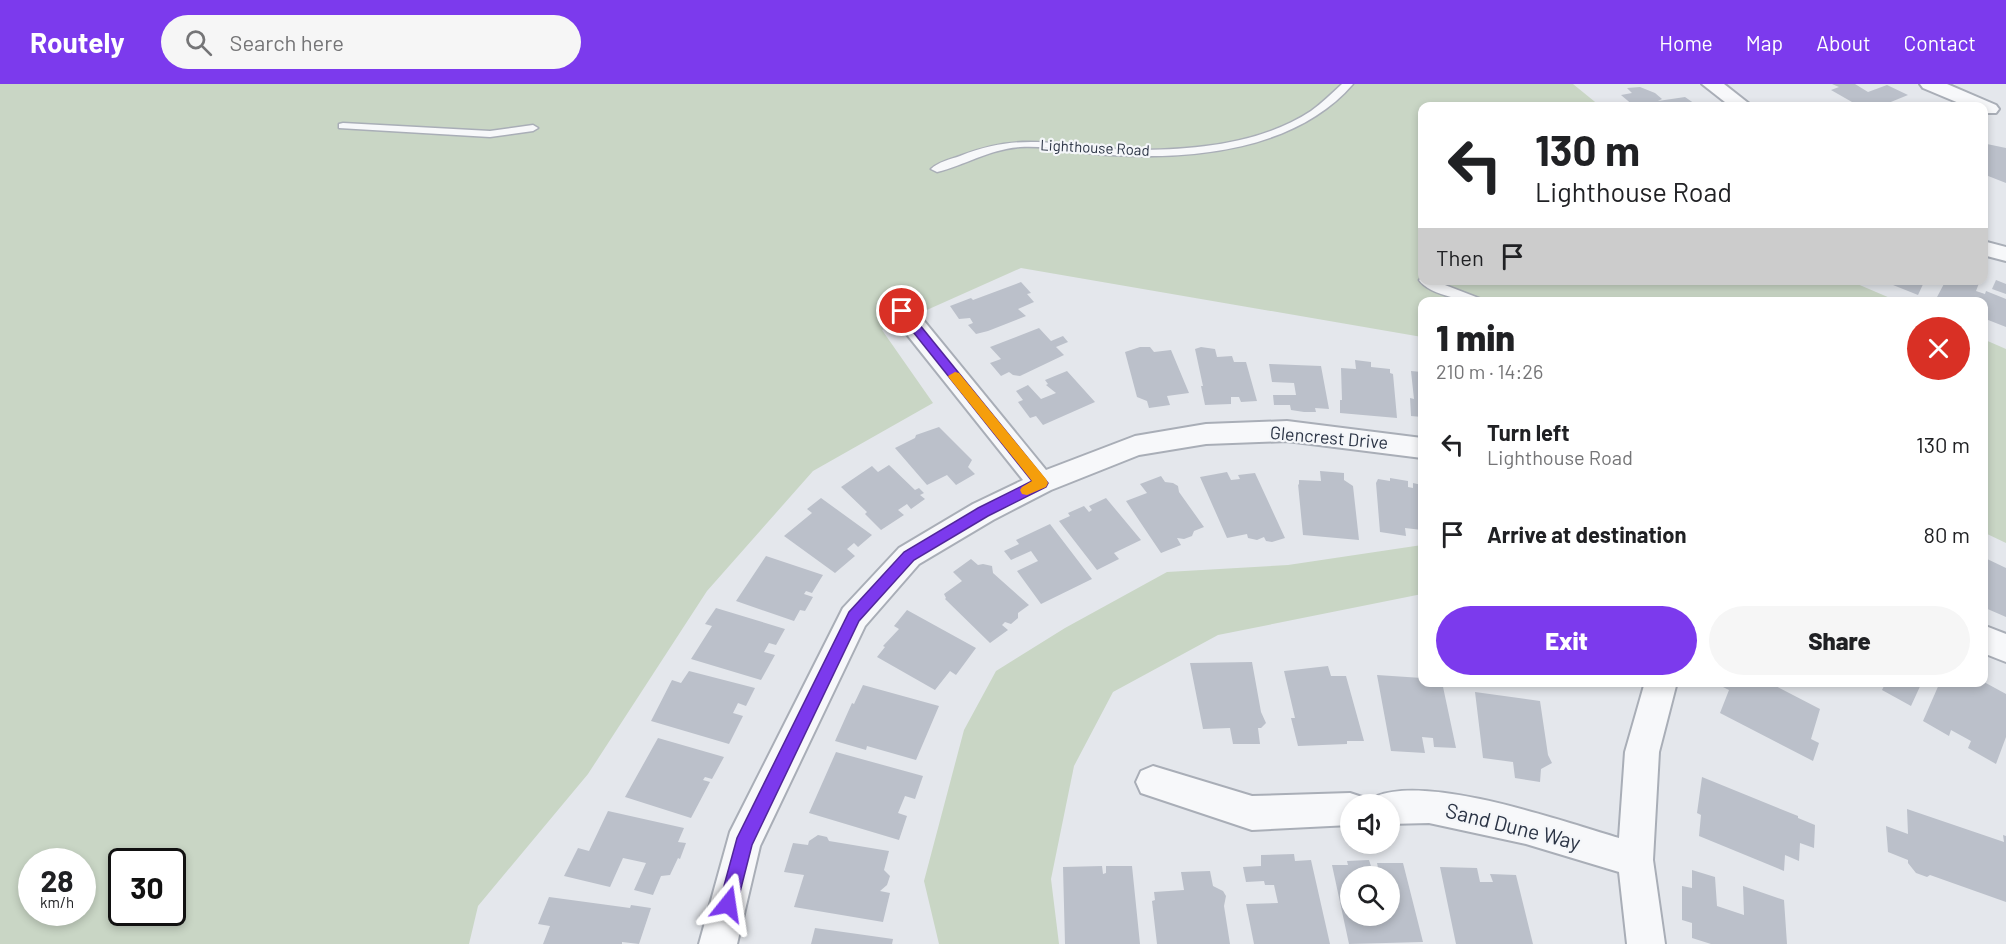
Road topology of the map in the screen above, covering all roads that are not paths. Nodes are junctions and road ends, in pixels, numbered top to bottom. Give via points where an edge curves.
1 (1348, 84) edge
2 (1712, 84) edge
3 (1930, 84) edge
4 (1737, 102) edge
5 (1972, 102) edge
6 (343, 126) dead end
7 (532, 128) dead end
8 (937, 169) dead end
9 (1988, 249) edge
10 (2006, 254) edge
11 (1431, 285) edge
12 (1468, 297) edge
13 (902, 311) dead end
14 (1418, 447) edge
15 (1041, 483) junction
16 (1988, 640) edge
17 (2006, 649) edge
18 (1660, 687) edge
19 (1153, 782) dead end
20 (1400, 808) edge
21 (1340, 809) edge
22 (1635, 860) junction
23 (718, 944) edge
24 (1646, 944) edge

1 - 8 lane, Lighthouse Road via 1313,114 1263,138 1149,152 1019,144 975,153
2 - 4 street
3 - 5 street
6 - 7 lane via 490,134
9 - 10 street
11 - 12 lane
13 - 15 street
14 - 15 street, Glencrest Drive via 1287,431 1206,434 1135,446
15 - 23 street, Glencrest Drive via 909,556 854,617 743,844
16 - 17 street
18 - 22 street via 1642,752
19 - 21 street via 1252,813
20 - 22 street, Sand Dune Way via 1429,807 1526,827
22 - 24 street

